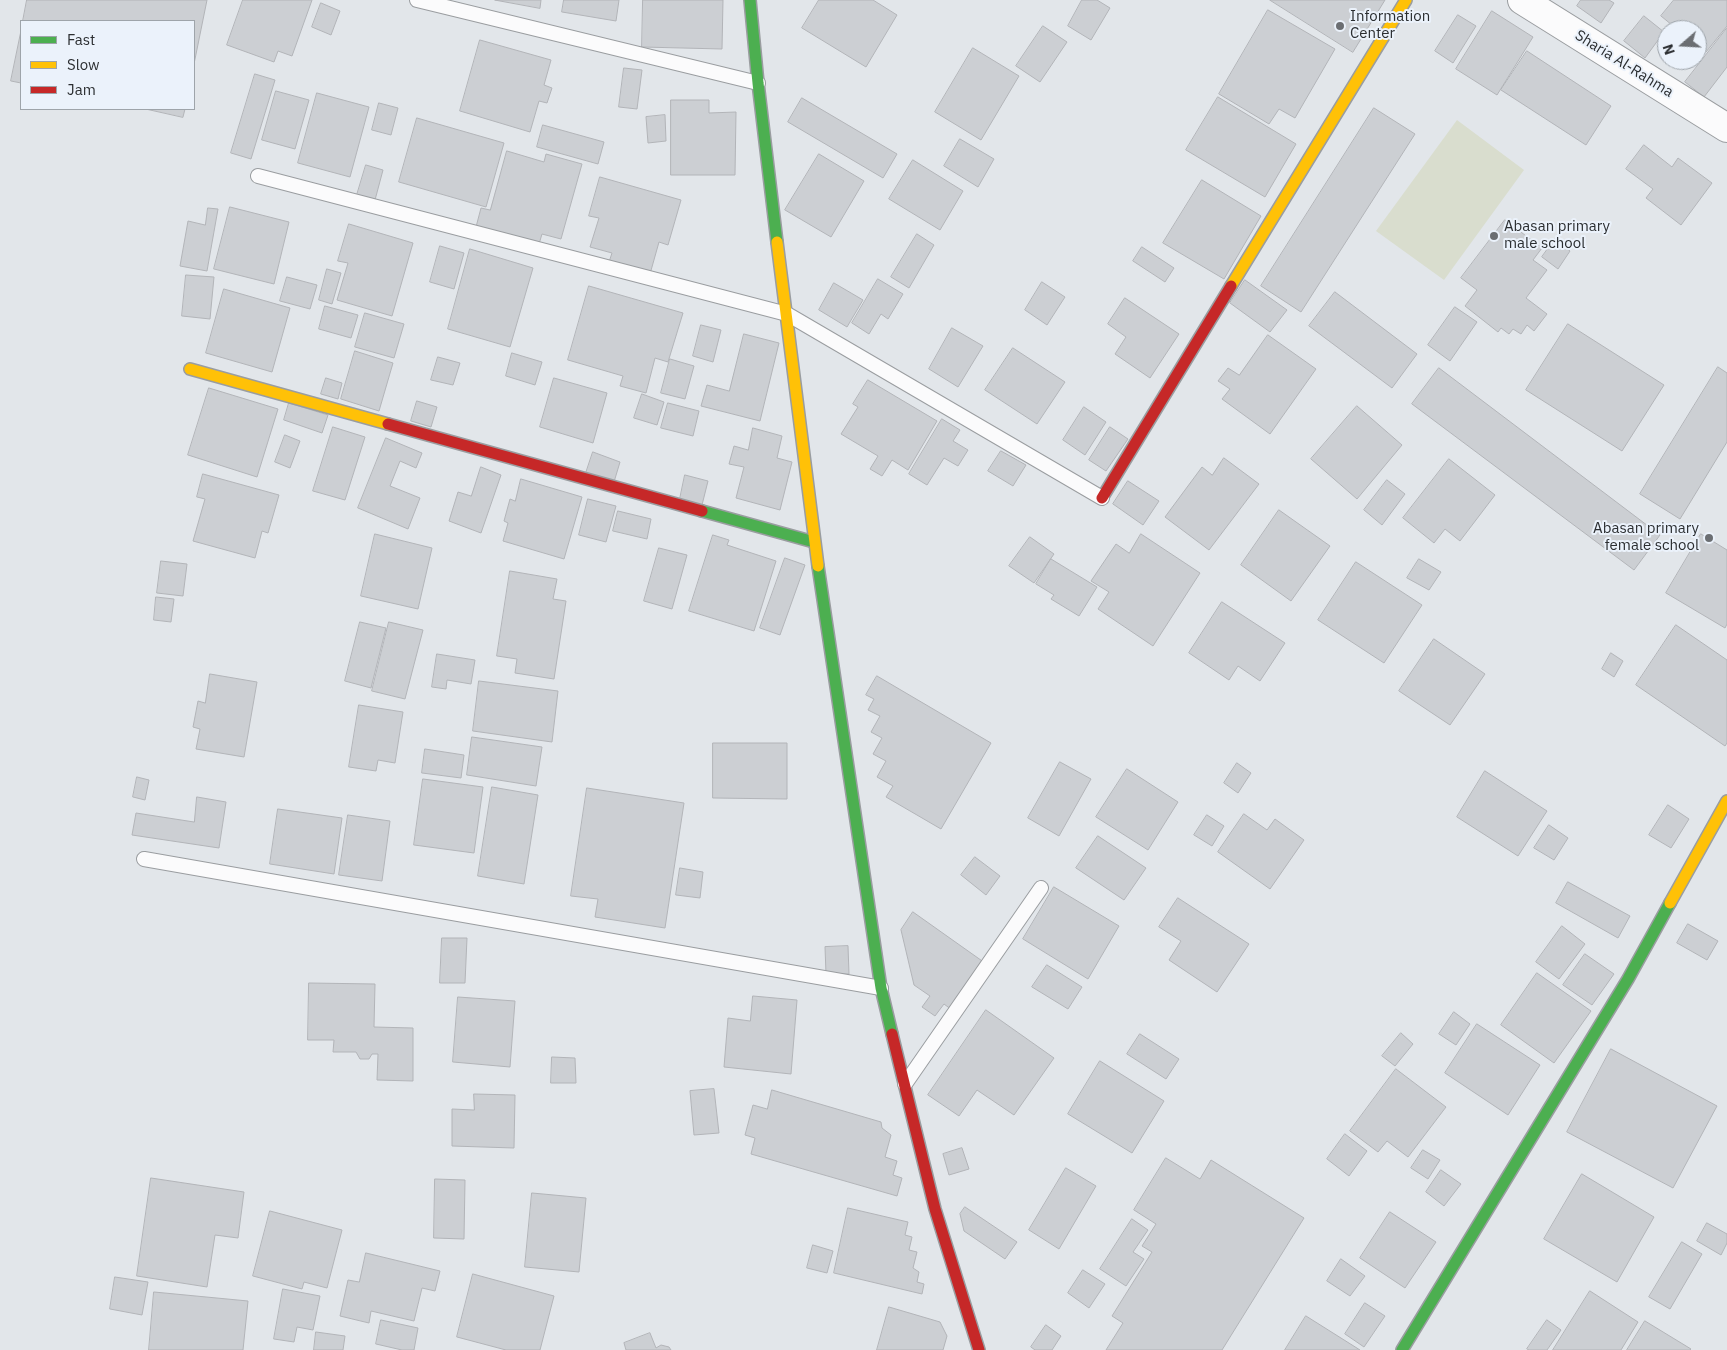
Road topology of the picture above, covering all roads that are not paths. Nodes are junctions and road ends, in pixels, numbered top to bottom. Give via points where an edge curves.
1 (418, 0) edge
2 (750, 0) edge
3 (1406, 0) edge
4 (1522, 0) edge
5 (758, 83) junction
6 (1727, 128) edge
7 (258, 176) dead end
8 (787, 314) junction
9 (190, 369) dead end
10 (1102, 498) joint
11 (814, 542) junction
12 (1727, 801) edge
13 (144, 859) dead end
14 (1041, 888) dead end
15 (881, 988) junction
16 (905, 1084) junction
17 (979, 1350) edge
18 (1402, 1350) edge

1 - 5 lane
2 - 5 street
3 - 10 street
4 - 6 street, Sharia Al-Rahma
5 - 8 street
7 - 8 lane
8 - 10 lane
8 - 11 street
9 - 11 street
11 - 15 street
12 - 18 street via 1628,979
13 - 15 lane
14 - 16 lane
15 - 16 street
16 - 17 street via 935,1209

